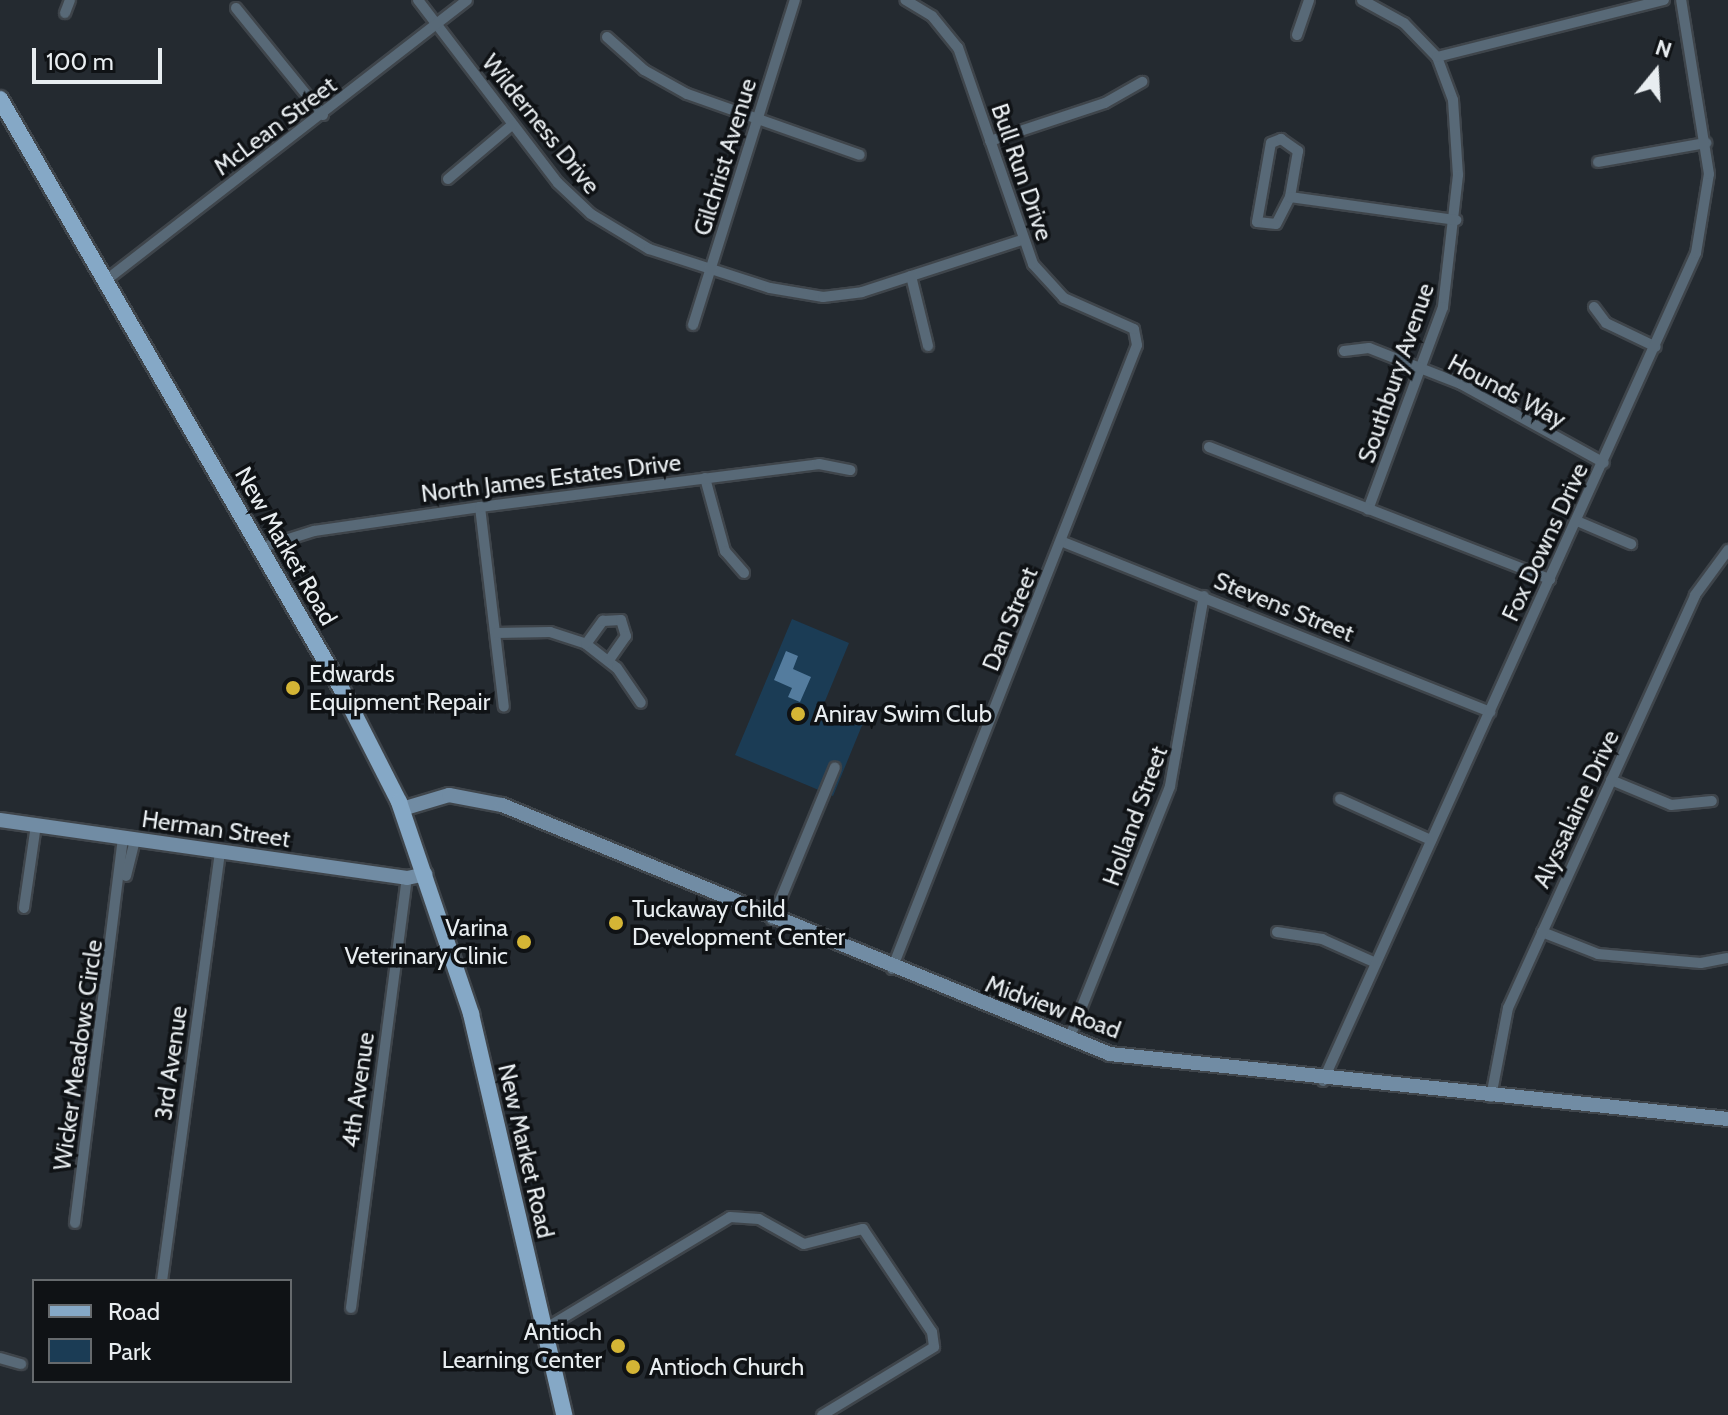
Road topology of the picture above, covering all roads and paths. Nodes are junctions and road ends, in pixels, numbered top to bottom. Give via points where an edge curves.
1 (70, 0) edge
2 (418, 0) edge
3 (467, 0) edge
4 (795, 0) edge
5 (905, 0) edge
6 (1309, 0) edge
7 (1362, 0) edge
8 (1664, 0) edge
9 (1681, 0) edge
10 (236, 8) dead end
11 (65, 13) dead end
12 (438, 27) junction
13 (1297, 35) dead end
14 (607, 37) dead end
15 (1437, 57) junction
16 (1142, 82) dead end
17 (0, 99) edge
18 (323, 115) junction
19 (758, 118) junction
20 (512, 125) junction
21 (990, 141) junction
22 (1706, 143) junction
23 (860, 155) dead end
24 (1598, 162) dead end
25 (448, 179) dead end
26 (1290, 197) junction
27 (1456, 220) junction
28 (1022, 240) junction
29 (711, 270) junction
30 (911, 276) junction
31 (105, 281) junction
32 (1594, 307) dead end
33 (693, 325) dead end
34 (1132, 328) joint
35 (928, 346) dead end
36 (1656, 347) junction
37 (1344, 351) dead end
38 (1422, 369) junction
39 (1209, 447) dead end
40 (1604, 463) junction
41 (850, 470) dead end
42 (705, 478) junction
43 (480, 507) junction
44 (1368, 510) junction
45 (1577, 521) junction
46 (1063, 542) junction
47 (1631, 544) dead end
48 (260, 548) junction
49 (1728, 550) edge
50 (744, 573) dead end
51 (1550, 579) junction
52 (1204, 596) junction
53 (496, 633) junction
54 (586, 644) junction
55 (609, 660) junction
56 (641, 703) dead end
57 (504, 707) dead end
58 (1490, 712) junction
59 (835, 767) dead end
60 (1611, 780) junction
61 (1340, 799) dead end
62 (1712, 801) dead end
63 (402, 809) junction
64 (0, 820) edge
65 (36, 825) junction
66 (129, 839) junction
67 (1431, 840) junction
68 (220, 851) junction
69 (426, 874) junction
70 (407, 878) junction
71 (24, 908) dead end
72 (772, 920) junction
73 (1277, 932) dead end
74 (1542, 932) junction
75 (1727, 958) edge
76 (1376, 963) junction
77 (892, 969) junction
78 (1069, 1039) junction
79 (1323, 1081) junction
80 (1491, 1097) junction
81 (1728, 1119) edge
82 (75, 1223) dead end
83 (162, 1279) edge
84 (351, 1308) dead end
85 (543, 1330) junction
86 (0, 1358) edge
87 (21, 1364) dead end
88 (564, 1415) edge
89 (822, 1415) edge

1 - 11 street
2 - 12 street, Wilderness Drive
3 - 12 street, McLean Street
4 - 19 street, Gilchrist Avenue
5 - 21 street, Bull Run Drive via 932,16 958,48
6 - 13 street
7 - 15 street, Southbury Avenue via 1404,23
8 - 15 street
9 - 22 street, Fox Downs Drive
10 - 18 street
12 - 18 street, McLean Street
12 - 20 street, Wilderness Drive
14 - 19 street via 665,83
15 - 27 street, Southbury Avenue via 1453,100
16 - 21 street via 1105,103
17 - 31 main road, New Market Road
18 - 31 street, McLean Street
19 - 23 street
19 - 29 street, Gilchrist Avenue
20 - 25 street
20 - 29 street, Wilderness Drive via 591,214 649,249
21 - 28 street, Bull Run Drive
22 - 24 street
22 - 36 street, Fox Downs Drive via 1699,237
26 - 26 street via 1298,151 1281,139 1271,143 1257,222 1276,224
26 - 27 street
27 - 38 street, Southbury Avenue via 1443,307
28 - 30 street, Wilderness Drive
28 - 34 street, Bull Run Drive via 1033,264 1064,298
29 - 30 street, Wilderness Drive via 823,297
29 - 33 street, Gilchrist Avenue
30 - 35 street
31 - 48 main road, New Market Road
32 - 36 street via 1606,323
34 - 46 street, Dan Street via 1134,355
36 - 40 street, Fox Downs Drive
37 - 38 street, Hounds Way via 1369,348
38 - 40 street, Hounds Way
38 - 44 street, Southbury Avenue
39 - 44 street
40 - 45 street, Fox Downs Drive
41 - 42 street, North James Estates Drive via 819,464
42 - 43 street, North James Estates Drive
42 - 50 street via 725,551
43 - 48 street, North James Estates Drive via 302,533
43 - 53 street
44 - 51 street
45 - 47 street
45 - 51 street, Fox Downs Drive
46 - 52 street, Stevens Street
46 - 77 street, Dan Street
48 - 63 main road, New Market Road
49 - 60 street, Alyssalaine Drive via 1700,586
51 - 58 street, Fox Downs Drive
52 - 58 street, Stevens Street
52 - 78 street, Holland Street via 1170,786
53 - 54 street via 550,632
53 - 57 street
54 - 55 street
54 - 55 street via 603,621 621,620 626,636
55 - 56 street
58 - 67 street, Fox Downs Drive
59 - 72 street
60 - 62 street via 1671,805
60 - 74 street, Alyssalaine Drive
61 - 67 street
63 - 69 main road, New Market Road
63 - 72 street, Midview Road via 449,795 483,799
64 - 65 street, Herman Street
65 - 66 street, Herman Street
65 - 71 street
66 - 68 street, Herman Street
66 - 82 street, Wicker Meadows Circle
67 - 76 street, Fox Downs Drive
68 - 70 street, Herman Street
68 - 83 street, 3rd Avenue
69 - 70 street, Herman Street
69 - 85 main road, New Market Road via 471,1014
70 - 84 street, 4th Avenue
72 - 77 street, Midview Road
73 - 76 street via 1322,939
74 - 75 street via 1598,954 1692,963
74 - 80 street, Alyssalaine Drive via 1500,1027
76 - 79 street, Fox Downs Drive
77 - 78 street, Midview Road
78 - 79 street, Midview Road via 1110,1054
79 - 80 street, Midview Road
80 - 81 street, Midview Road
85 - 88 main road, New Market Road
85 - 89 street via 709,1226 742,1215 804,1244 868,1231 934,1343
86 - 87 street

